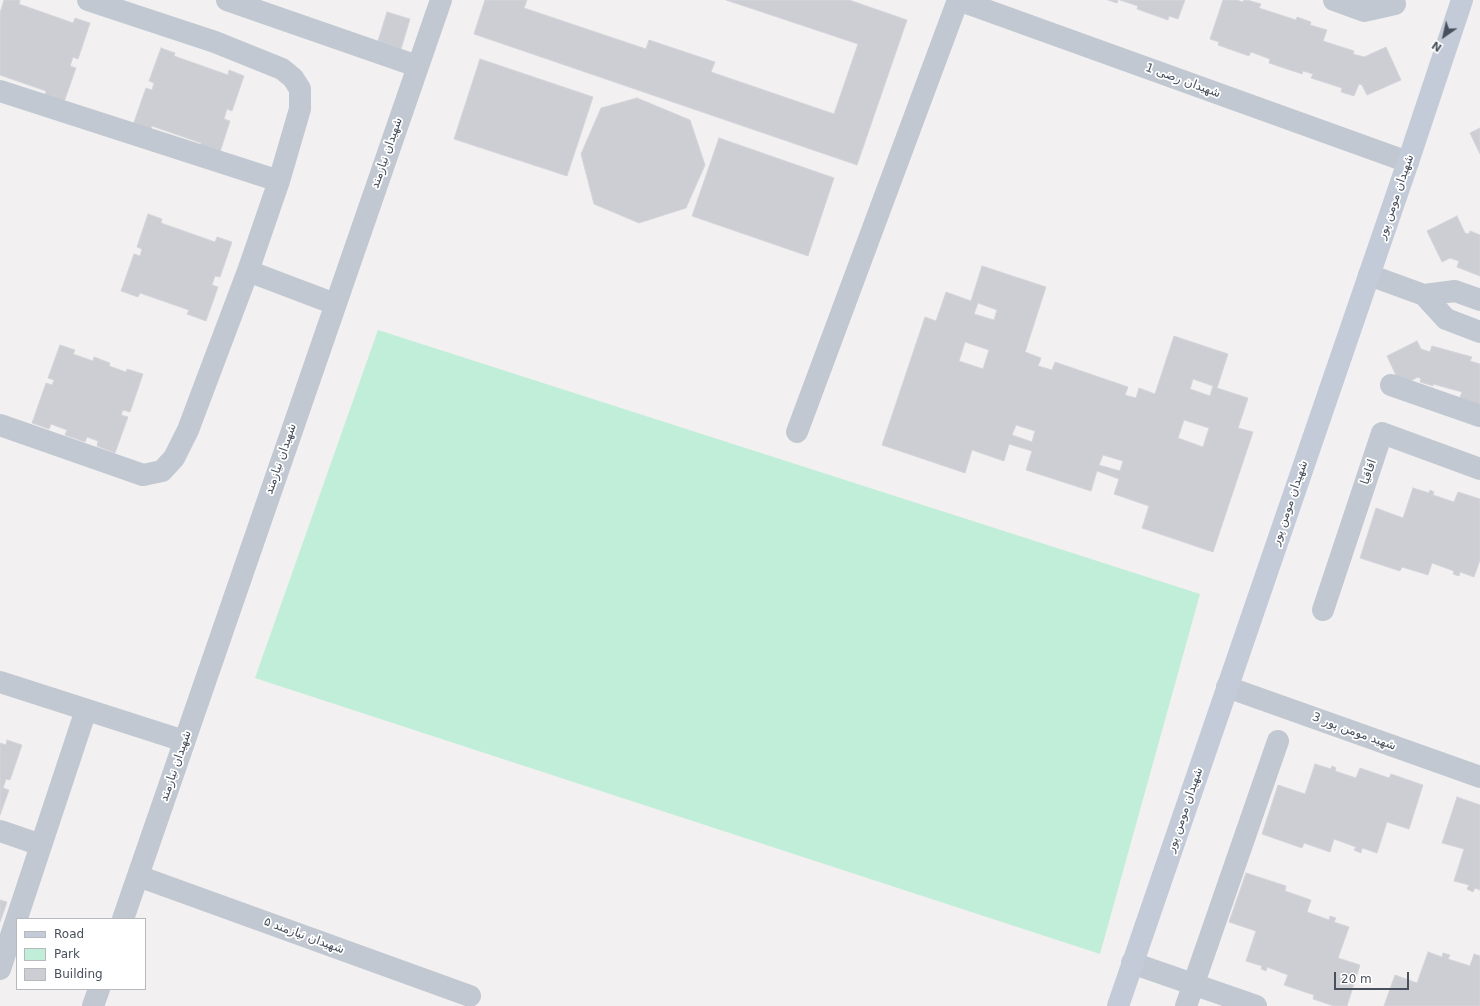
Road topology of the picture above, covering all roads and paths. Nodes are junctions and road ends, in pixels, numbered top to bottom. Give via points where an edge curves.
1 (88, 0) edge
2 (227, 0) edge
3 (440, 0) edge
4 (958, 0) edge
5 (1334, 0) edge
6 (1392, 0) edge
7 (1462, 0) edge
8 (417, 66) junction
9 (0, 91) edge
10 (1408, 162) junction
11 (279, 181) junction
12 (248, 271) junction
13 (1369, 276) junction
14 (1424, 295) junction
15 (1480, 300) edge
16 (334, 304) junction
17 (1480, 332) edge
18 (1391, 385) dead end
19 (1480, 416) edge
20 (0, 424) edge
21 (797, 432) dead end
22 (1480, 469) edge
23 (1323, 610) dead end
24 (0, 682) edge
25 (1227, 687) junction
26 (86, 710) junction
27 (184, 741) junction
28 (1278, 741) dead end
29 (1480, 777) edge
30 (0, 831) edge
31 (41, 845) junction
32 (138, 876) junction
33 (17, 918) edge
34 (123, 918) edge
35 (16, 921) edge
36 (1132, 963) junction
37 (0, 969) edge
38 (1193, 984) junction
39 (99, 990) edge
40 (470, 996) dead end
41 (93, 1006) edge
42 (1118, 1006) edge
43 (1186, 1006) edge
44 (1256, 1006) edge

1 - 11 street via 215,42 282,69 293,78 300,89 300,109
2 - 8 street
3 - 8 street, شهیدان نیازمند
4 - 10 street, شهیدان رضی 1
4 - 21 street
5 - 6 street via 1364,11 1396,4
7 - 10 street, شهیدان مومن پور
8 - 16 street, شهیدان نیازمند
9 - 11 street
10 - 13 street, شهیدان مومن پور
11 - 12 street
12 - 16 street
12 - 20 street via 188,430 174,458 162,471 143,476
13 - 14 street
13 - 25 street, شهیدان مومن پور
14 - 15 street via 1455,291
14 - 17 street via 1446,319
16 - 27 street, شهیدان نیازمند
18 - 19 street
22 - 23 street, اقاقیا via 1382,434
24 - 26 street
25 - 29 street, شهید مومن پور 3
25 - 36 street, شهیدان مومن پور
26 - 27 street
26 - 31 street
27 - 32 street, شهیدان نیازمند
28 - 38 street
30 - 31 street
31 - 33 street
32 - 34 street, شهیدان نیازمند
32 - 40 street, شهیدان نیازمند ۵
35 - 37 street
36 - 38 street
36 - 42 street, شهیدان مومن پور
38 - 43 street
38 - 44 street
39 - 41 street

